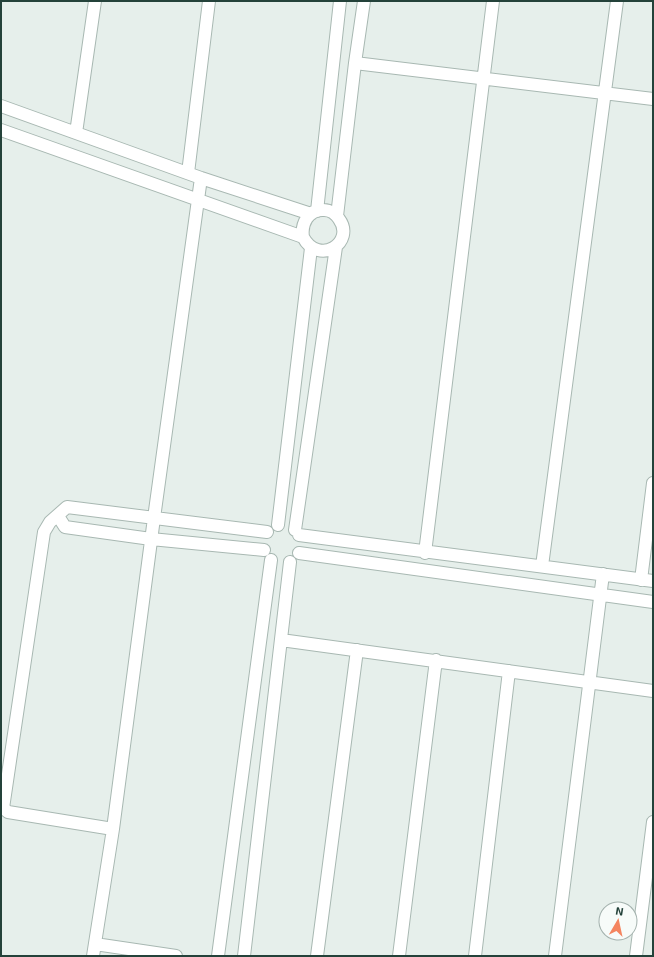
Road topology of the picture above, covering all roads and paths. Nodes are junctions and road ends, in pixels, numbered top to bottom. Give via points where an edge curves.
1 (95, 1) edge
2 (209, 1) edge
3 (340, 1) edge
4 (364, 1) edge
5 (493, 1) edge
6 (617, 1) edge
7 (355, 63) junction
8 (484, 80) junction
9 (605, 93) junction
10 (653, 100) edge
11 (1, 106) edge
12 (1, 130) edge
13 (76, 133) junction
14 (188, 173) junction
15 (201, 178) junction
16 (198, 200) junction
17 (314, 212) junction
18 (337, 216) junction
19 (303, 238) junction
20 (336, 247) junction
21 (311, 248) junction
22 (653, 483) edge
23 (58, 516) junction
24 (154, 518) junction
25 (278, 525) junction
26 (268, 532) junction
27 (297, 533) junction
28 (151, 539) junction
29 (264, 550) junction
30 (425, 552) junction
31 (299, 553) junction
32 (271, 560) junction
33 (290, 562) junction
34 (542, 566) junction
35 (603, 574) junction
36 (647, 580) edge
37 (600, 594) junction
38 (653, 602) edge
39 (281, 640) junction
40 (357, 650) junction
41 (436, 660) junction
42 (509, 671) junction
43 (590, 683) junction
44 (653, 691) edge
45 (653, 822) edge
46 (113, 829) junction
47 (94, 950) edge
48 (176, 956) edge
49 (218, 956) edge
50 (244, 956) edge
51 (317, 956) edge
52 (399, 956) edge
53 (475, 956) edge
54 (555, 956) edge
55 (636, 956) edge

1 - 13 street
2 - 14 street
3 - 17 street
4 - 7 street
5 - 8 street
6 - 9 street
7 - 8 street
7 - 18 street
8 - 9 street
8 - 30 street
9 - 10 street
9 - 34 street
11 - 13 street
12 - 16 street
13 - 14 street
14 - 15 street
15 - 16 street
15 - 17 street
16 - 19 street
16 - 24 street
17 - 18 street via 324,210
17 - 19 street via 303,224
18 - 20 street via 343,228 343,235
19 - 21 street
20 - 21 street via 324,252
20 - 27 street
21 - 25 street
22 - 36 street
23 - 24 street via 67,507
23 - 28 street via 65,527
23 - 46 street via 50,522 44,532 3,808 8,812
24 - 26 street
24 - 28 street
25 - 26 street
25 - 27 street via 290,527
26 - 29 street via 264,537
27 - 30 street
27 - 31 street via 301,541
28 - 29 street
28 - 46 street
29 - 32 street
30 - 34 street
31 - 33 street
31 - 37 street
32 - 33 street
32 - 49 street
33 - 39 street
34 - 35 street
35 - 36 street
35 - 37 street
37 - 38 street
37 - 43 street
39 - 40 street
39 - 50 street
40 - 41 street
40 - 51 street
41 - 42 street
41 - 52 street
42 - 43 street
42 - 53 street
43 - 44 street
43 - 54 street
45 - 55 street
46 - 47 street
47 - 48 street

